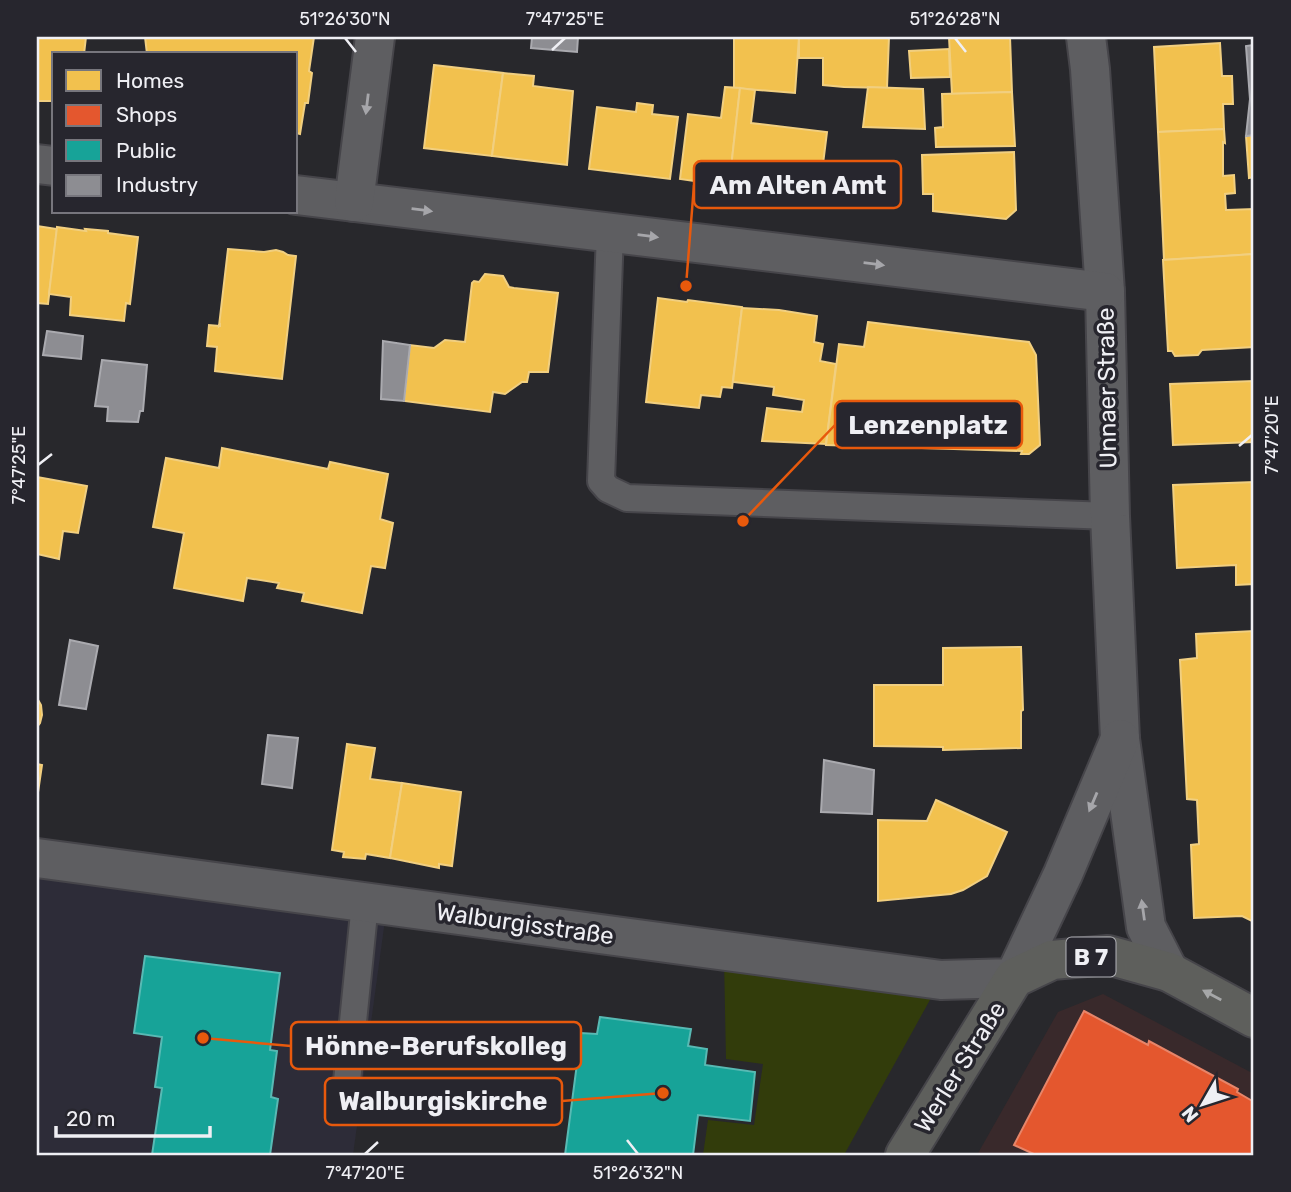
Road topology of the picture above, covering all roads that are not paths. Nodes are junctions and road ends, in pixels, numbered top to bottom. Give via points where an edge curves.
1 (375, 37) edge
2 (1086, 37) edge
3 (298, 195) edge
4 (354, 202) junction
5 (610, 232) junction
6 (1105, 292) junction
7 (1110, 516) junction
8 (1120, 739) junction
9 (37, 858) edge
10 (365, 903) junction
11 (1169, 972) junction
12 (1014, 978) junction
13 (1254, 1018) edge
14 (344, 1111) dead end
15 (905, 1155) edge

1 -> 4 street
2 - 6 street, Unnaer Straße
3 - 4 street
4 -> 5 street
5 -> 6 street
5 - 7 lane via 601,481 608,489 627,498
6 - 7 street, Unnaer Straße
7 - 8 street, Unnaer Straße
11 -> 8 street, Unnaer Straße / B 7 via 1146,927
8 -> 12 street, Unnaer Straße
9 - 10 street, Walburgisstraße
10 - 12 street, Walburgisstraße via 941,981
10 - 14 lane
11 - 12 main road, B 7 via 1108,955 1052,960
13 -> 11 main road, B 7
12 - 15 main road, Werler Straße

